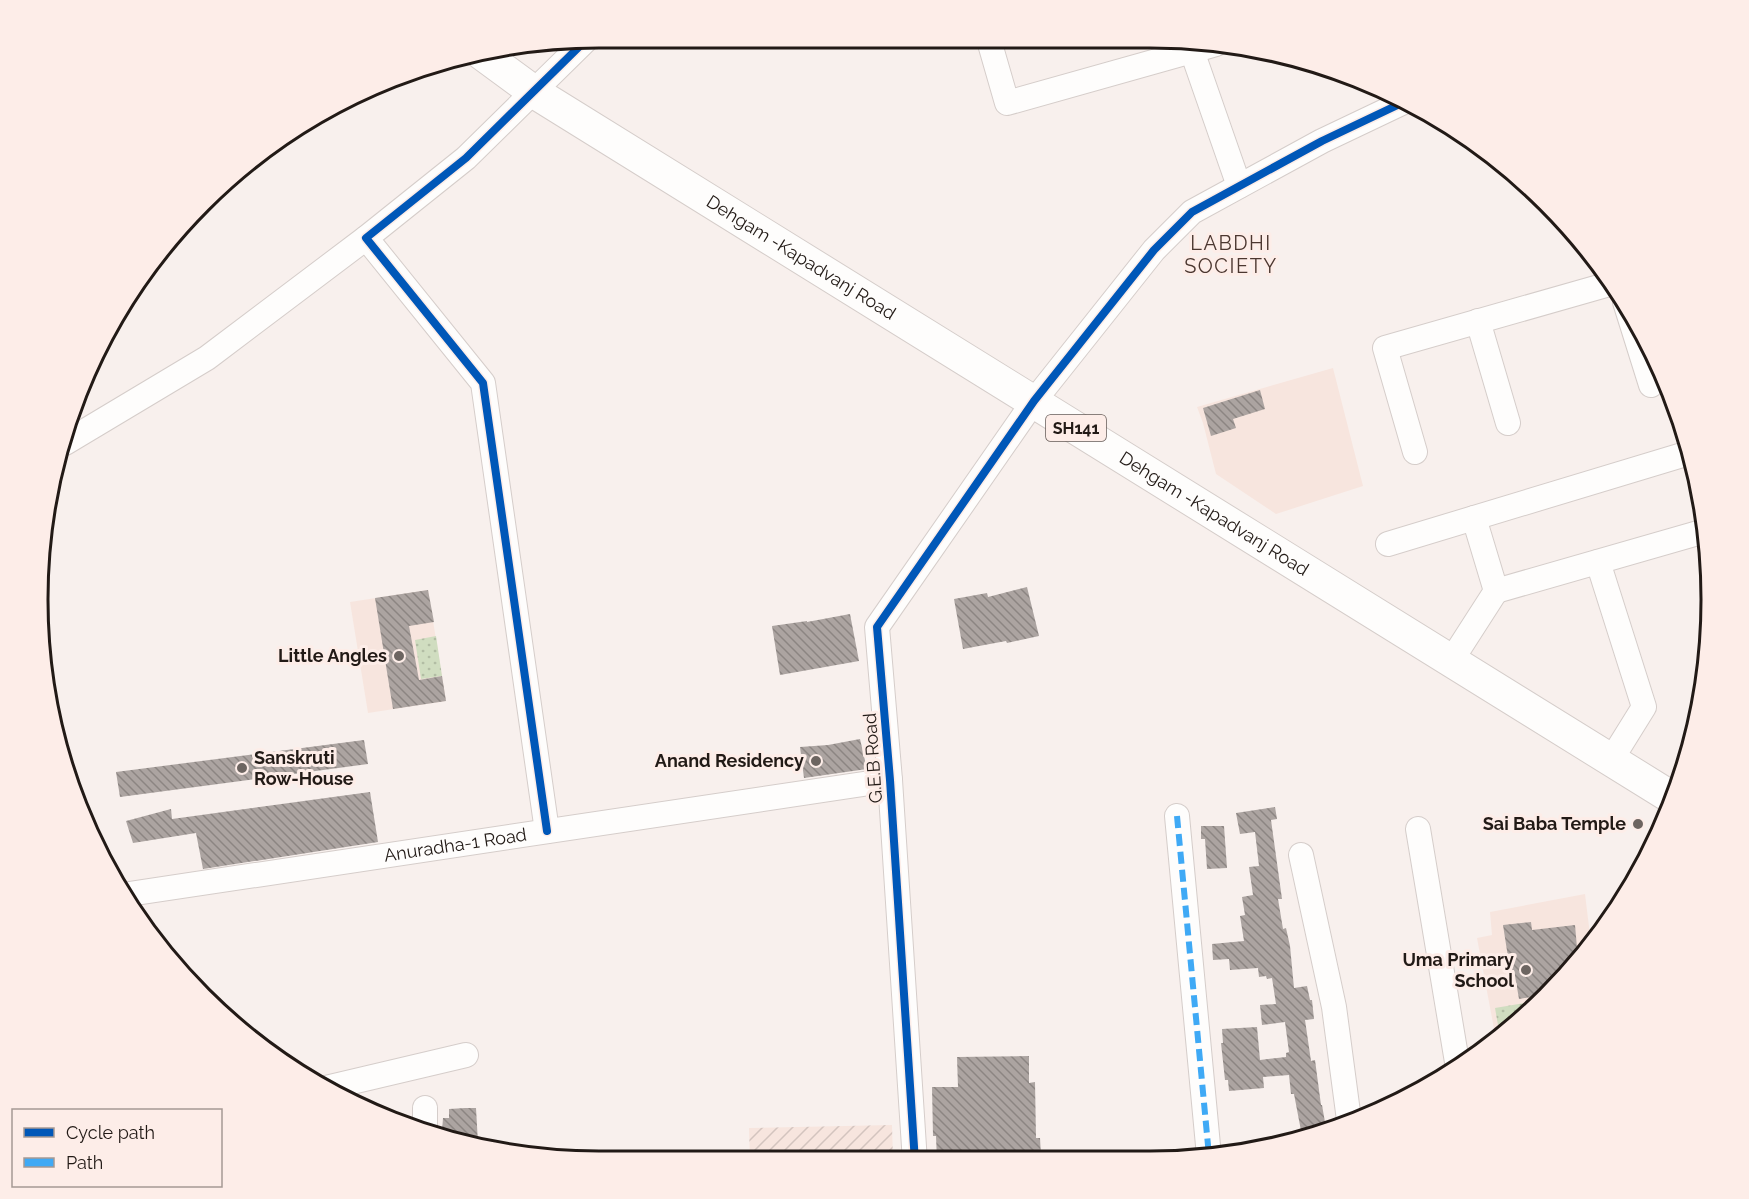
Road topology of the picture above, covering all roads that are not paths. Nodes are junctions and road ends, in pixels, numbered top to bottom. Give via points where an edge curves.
1 (991, 48) edge
2 (577, 49) edge
3 (1195, 50) edge
4 (1192, 51) junction
5 (490, 59) edge
6 (534, 92) junction
7 (1390, 104) edge
8 (1239, 186) junction
9 (366, 238) junction
10 (1603, 286) edge
11 (1478, 321) junction
12 (1639, 346) edge
13 (1651, 385) dead end
14 (1034, 401) junction
15 (1508, 423) dead end
16 (72, 439) edge
17 (1415, 452) dead end
18 (1682, 455) edge
19 (1474, 518) junction
20 (1697, 533) edge
21 (1388, 544) dead end
22 (1598, 562) junction
23 (1496, 591) junction
24 (1451, 661) junction
25 (1611, 760) junction
26 (890, 780) junction
27 (1666, 794) edge
28 (1177, 816) dead end
29 (1418, 829) dead end
30 (547, 831) junction
31 (1301, 855) dead end
32 (133, 893) edge
33 (466, 1055) dead end
34 (1456, 1058) edge
35 (339, 1085) edge
36 (1348, 1114) edge
37 (1208, 1147) edge
38 (914, 1151) edge

1 - 4 street via 1007,103
2 - 6 street
3 - 4 street
4 - 8 street
5 - 6 main road, Dehgam -Kapadvanj Road / SH141
6 - 9 street via 466,158
6 - 14 main road, Dehgam -Kapadvanj Road / SH141
7 - 8 street, G.E.B Road
8 - 14 street, G.E.B Road via 1192,212 1154,250
9 - 16 street via 207,358
9 - 30 street via 483,383
10 - 11 street
11 - 15 street
11 - 17 street via 1385,348
12 - 13 street
14 - 24 main road, Dehgam -Kapadvanj Road / SH141
14 - 26 street, G.E.B Road via 877,627
18 - 19 street
19 - 21 street
19 - 23 street
20 - 22 street
22 - 23 street
22 - 25 street via 1644,707
23 - 24 street
24 - 25 main road, Dehgam -Kapadvanj Road / SH141
25 - 27 main road, Dehgam -Kapadvanj Road / SH141
26 - 30 street, Anuradha-1 Road
26 - 38 street, G.E.B Road
28 - 37 street
29 - 34 street
30 - 32 street, Anuradha-1 Road
31 - 36 street via 1334,1007
33 - 35 street

